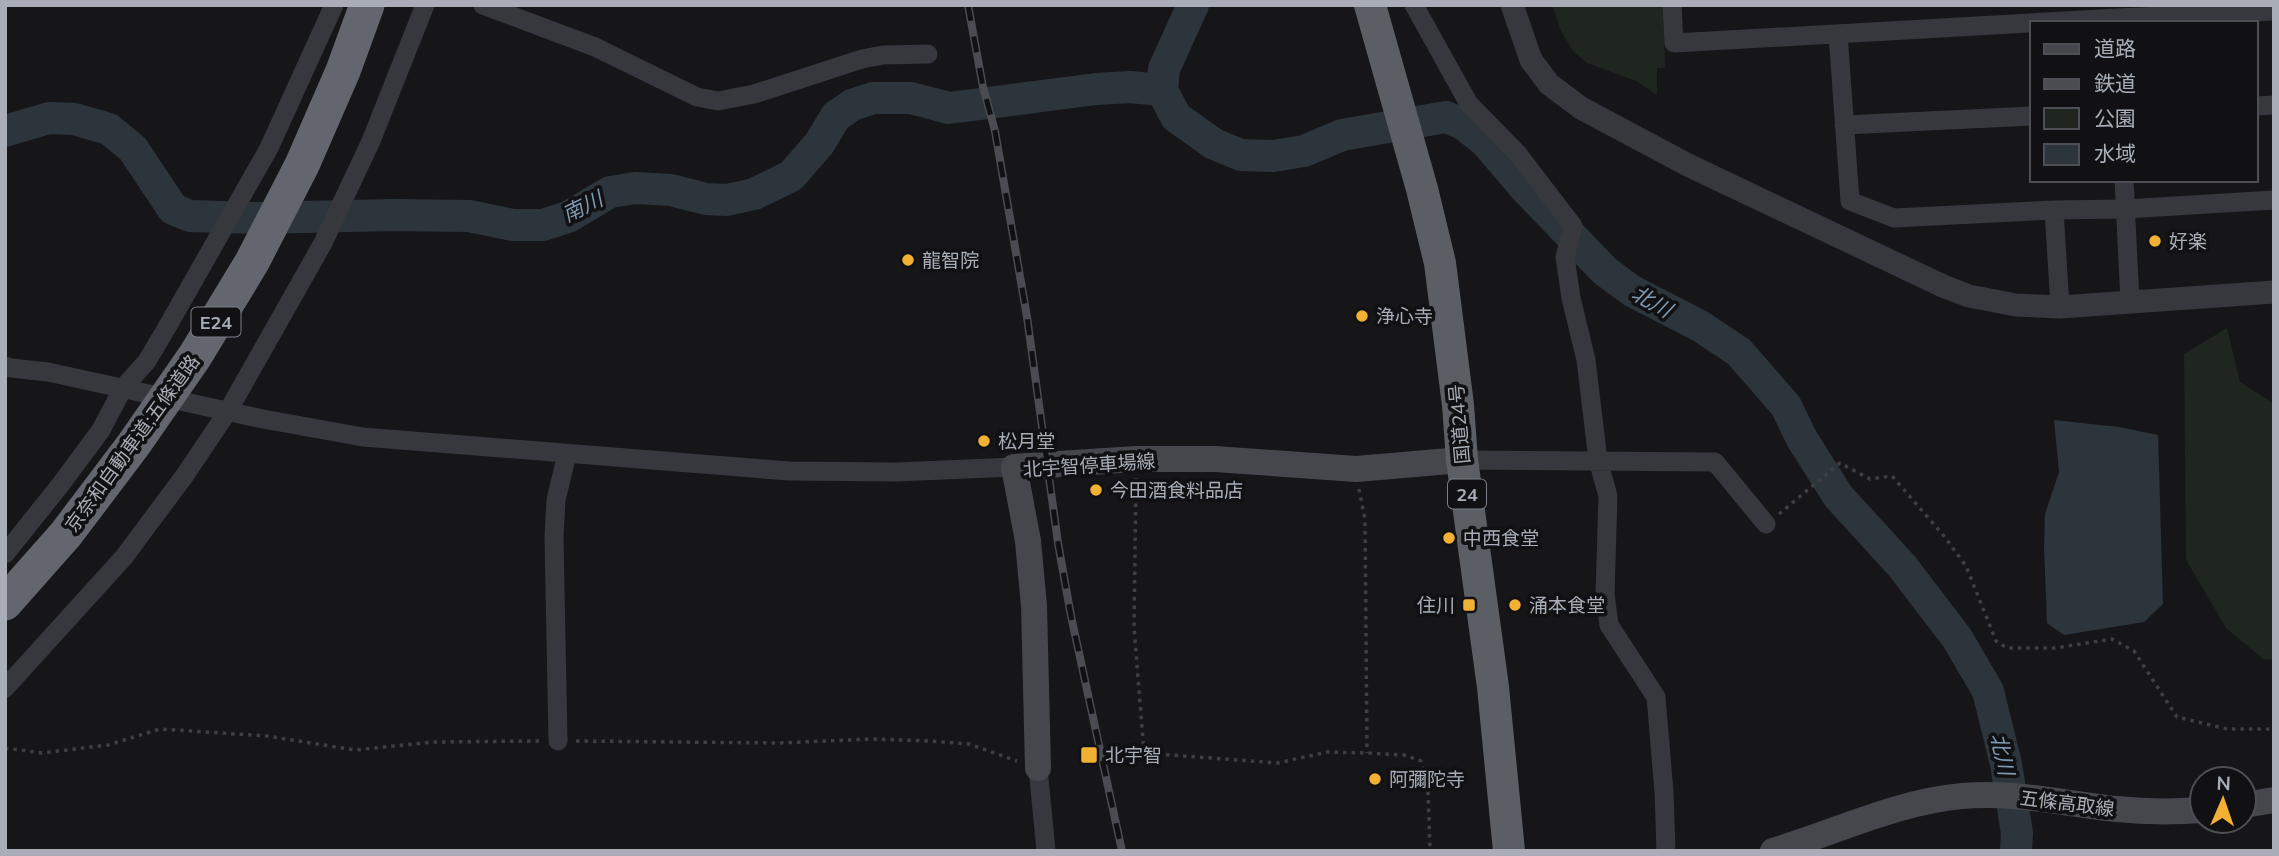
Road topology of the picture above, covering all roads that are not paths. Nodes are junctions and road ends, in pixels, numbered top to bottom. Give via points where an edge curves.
1 (334, 5) edge
2 (367, 5) edge
3 (404, 5) edge
4 (484, 5) edge
5 (1370, 5) edge
6 (1414, 5) edge
7 (1512, 5) edge
8 (1672, 5) edge
9 (424, 9) edge
10 (2274, 11) edge
11 (2118, 15) edge
12 (1838, 34) junction
13 (928, 54) dead end
14 (2030, 116) edge
15 (1844, 125) junction
16 (2124, 182) edge
17 (2274, 200) edge
18 (2125, 209) junction
19 (2054, 210) junction
20 (2274, 292) edge
21 (2130, 302) junction
22 (2060, 307) junction
23 (5, 366) edge
24 (123, 388) junction
25 (228, 411) junction
26 (568, 454) junction
27 (1462, 460) junction
28 (1598, 460) junction
29 (1014, 467) junction
30 (1766, 524) road end
31 (5, 554) edge
32 (5, 603) edge
33 (5, 688) edge
34 (558, 741) road end
35 (1038, 768) joint
36 (2188, 811) edge
37 (1046, 851) edge
38 (1508, 851) edge
39 (1667, 851) edge
40 (1773, 851) edge

1 - 24 street via 248,188 147,361
2 - 32 highway, 京奈和自動車道;五條道路 / E24, bridge via 302,165 202,344 66,534
3 - 9 street
4 - 13 street via 595,47 697,97 718,101 862,59
5 - 27 highway, 国道24号 / 24 via 1440,263
6 - 28 street via 1469,104 1518,154 1573,226 1564,257 1586,360
7 - 22 street via 1531,60 1549,84 1581,108 1688,165 1943,286 2016,305
8 - 12 street via 1674,44
9 - 25 street via 323,243
10 - 11 street
11 - 12 street
12 - 15 street
14 - 15 street
15 - 19 street via 1850,201 1894,218
16 - 18 street
17 - 18 street
18 - 19 street
18 - 21 street
19 - 22 street
20 - 21 street
21 - 22 street
23 - 24 street
24 - 25 street
24 - 31 street via 101,430
25 - 26 street via 363,437
25 - 33 street via 124,557
26 - 29 street via 789,471
26 - 34 street via 556,500 554,537
27 - 28 street
27 - 29 main road, 北宇智停車場線 via 1356,470 1215,459
27 - 38 highway, 国道24号 / 24 via 1493,687
28 - 30 street via 1715,462
28 - 39 street via 1608,496 1605,594 1609,625 1656,697
29 - 35 main road, 北宇智停車場線 via 1034,606
35 - 37 street
36 - 40 main road, 五條高取線 via 2116,809 2020,796 1962,796 1893,809

